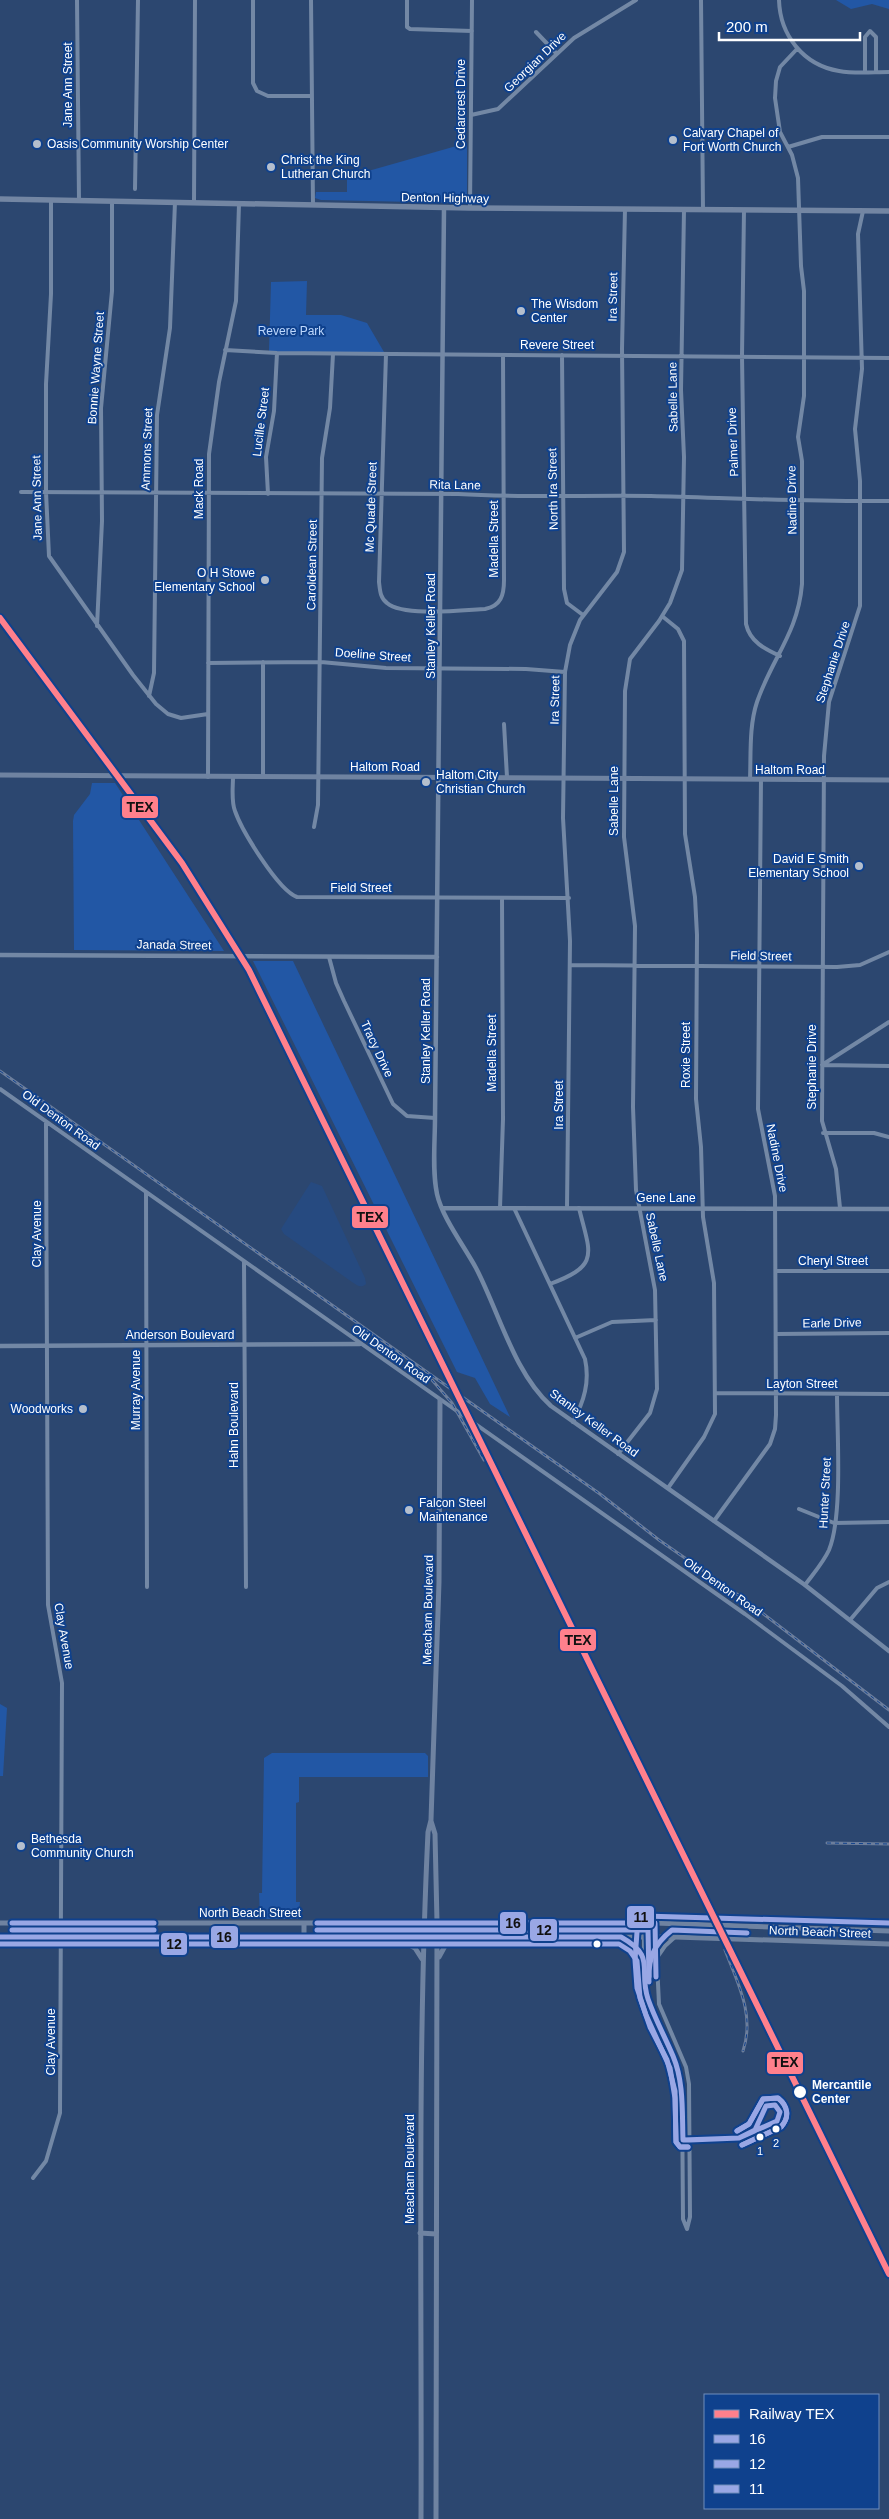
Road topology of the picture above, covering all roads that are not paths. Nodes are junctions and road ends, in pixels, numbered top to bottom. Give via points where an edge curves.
1 (77, 0) edge
2 (138, 0) edge
3 (195, 0) edge
4 (253, 0) edge
5 (311, 0) edge
6 (407, 0) edge
7 (472, 0) edge
8 (636, 0) edge
9 (701, 0) edge
10 (779, 0) edge
11 (472, 31) junction
12 (536, 32) dead end
13 (797, 49) junction
14 (556, 53) junction
15 (865, 72) junction
16 (876, 72) junction
17 (889, 72) edge
18 (311, 96) junction
19 (471, 115) junction
20 (889, 137) edge
21 (788, 147) junction
22 (135, 189) dead end
23 (0, 199) edge
24 (51, 200) junction
25 (78, 201) junction
26 (112, 201) junction
27 (175, 202) junction
28 (194, 203) junction
29 (239, 204) junction
30 (313, 205) junction
31 (444, 208) junction
32 (470, 208) junction
33 (625, 210) junction
34 (684, 210) junction
35 (703, 210) junction
36 (744, 210) junction
37 (799, 210) junction
38 (863, 210) junction
39 (889, 211) edge
40 (225, 350) junction
41 (277, 353) junction
42 (333, 354) junction
43 (386, 354) junction
44 (443, 354) junction
45 (503, 355) junction
46 (562, 355) junction
47 (623, 355) junction
48 (682, 356) junction
49 (742, 356) junction
50 (804, 357) junction
51 (861, 358) junction
52 (889, 358) edge
53 (21, 492) dead end
54 (46, 492) junction
55 (102, 493) junction
56 (155, 493) junction
57 (209, 494) junction
58 (268, 494) junction
59 (322, 494) junction
60 (443, 494) junction
61 (381, 495) junction
62 (563, 496) junction
63 (625, 496) junction
64 (504, 497) junction
65 (684, 497) junction
66 (744, 499) junction
67 (803, 501) junction
68 (889, 501) edge
69 (860, 502) junction
70 (441, 610) junction
71 (583, 615) junction
72 (662, 616) junction
73 (97, 626) junction
74 (780, 656) junction
75 (264, 662) junction
76 (321, 662) junction
77 (208, 663) junction
78 (441, 668) junction
79 (566, 672) junction
80 (148, 696) junction
81 (208, 714) junction
82 (504, 724) dead end
83 (0, 775) edge
84 (208, 776) junction
85 (233, 776) junction
86 (263, 776) junction
87 (319, 776) junction
88 (440, 777) junction
89 (507, 777) junction
90 (564, 778) junction
91 (624, 779) junction
92 (761, 779) junction
93 (684, 780) junction
94 (750, 780) junction
95 (824, 780) junction
96 (889, 780) edge
97 (314, 827) dead end
98 (437, 898) junction
99 (502, 898) junction
100 (568, 898) junction
101 (889, 952) edge
102 (0, 955) edge
103 (329, 957) junction
104 (437, 957) junction
105 (570, 965) junction
106 (634, 965) junction
107 (697, 965) junction
108 (759, 966) junction
109 (823, 967) junction
110 (889, 1022) edge
111 (822, 1066) junction
112 (889, 1066) edge
113 (0, 1089) edge
114 (436, 1118) junction
115 (46, 1122) junction
116 (823, 1132) junction
117 (889, 1137) edge
118 (146, 1192) junction
119 (443, 1208) junction
120 (500, 1208) junction
121 (514, 1208) junction
122 (567, 1208) junction
123 (580, 1208) junction
124 (638, 1208) junction
125 (703, 1208) junction
126 (775, 1208) junction
127 (840, 1208) junction
128 (889, 1208) edge
129 (244, 1262) junction
130 (776, 1271) junction
131 (889, 1271) edge
132 (550, 1284) junction
133 (656, 1320) junction
134 (889, 1333) edge
135 (776, 1334) junction
136 (575, 1338) junction
137 (360, 1344) junction
138 (244, 1345) junction
139 (0, 1346) edge
140 (47, 1346) junction
141 (146, 1346) junction
142 (715, 1394) junction
143 (776, 1394) junction
144 (837, 1394) junction
145 (889, 1394) edge
146 (440, 1400) junction
147 (573, 1422) junction
148 (618, 1454) junction
149 (668, 1488) junction
150 (799, 1509) dead end
151 (714, 1521) junction
152 (889, 1522) edge
153 (834, 1523) junction
154 (889, 1582) edge
155 (804, 1585) junction
156 (147, 1587) dead end
157 (246, 1587) dead end
158 (850, 1620) junction
159 (889, 1651) edge
160 (889, 1728) edge
161 (431, 1820) junction
162 (424, 1922) junction
163 (437, 1922) junction
164 (0, 1923) edge
165 (61, 1923) junction
166 (304, 1923) junction
167 (541, 1923) junction
168 (578, 1923) junction
169 (644, 1923) junction
170 (655, 1923) junction
171 (846, 1931) junction
172 (889, 1931) edge
173 (0, 1937) edge
174 (61, 1937) junction
175 (304, 1937) junction
176 (621, 1937) junction
177 (644, 1937) junction
178 (655, 1937) junction
179 (675, 1937) junction
180 (394, 1938) junction
181 (423, 1938) junction
182 (437, 1938) junction
183 (460, 1938) junction
184 (541, 1938) junction
185 (578, 1938) junction
186 (846, 1944) junction
187 (889, 1944) edge
188 (644, 1958) junction
189 (656, 1959) junction
190 (423, 1962) junction
191 (437, 1962) junction
192 (34, 2178) dead end
193 (420, 2234) junction
194 (436, 2234) junction
195 (419, 2517) edge
196 (436, 2519) edge

1 - 25 street, Jane Ann Street
2 - 22 street
3 - 28 street
4 - 18 street via 253,83 257,91 268,96
5 - 18 street
6 - 11 street via 407,27 410,29
7 - 11 street, Cedarcrest Drive
8 - 14 street, Georgian Drive via 580,34
9 - 35 street
10 - 13 street via 781,18
11 - 19 street, Cedarcrest Drive
12 - 14 street
13 - 15 street via 812,61 832,69
13 - 21 street, Nadine Drive via 780,67 775,89 776,118
14 - 19 street, Georgian Drive via 498,109
15 - 16 street
15 - 16 street via 865,37 870,31 876,37
16 - 17 street
18 - 30 street
19 - 32 street, Cedarcrest Drive
20 - 21 street via 822,137
21 - 37 street, Nadine Drive via 798,178
23 - 24 main road, Denton Highway
24 - 25 main road, Denton Highway
24 - 54 street, Jane Ann Street
25 - 26 main road, Denton Highway
26 - 27 main road, Denton Highway
26 - 55 street, Bonnie Wayne Street via 112,291 100,408
27 - 28 main road, Denton Highway
27 - 56 street, Ammons Street via 174,277 157,415
28 - 29 main road, Denton Highway
29 - 30 main road, Denton Highway
29 - 40 street, Mack Road via 238,283
30 - 31 main road, Denton Highway
31 - 32 main road, Denton Highway
31 - 44 street, Stanley Keller Road
32 - 33 main road, Denton Highway
33 - 34 main road, Denton Highway
33 - 47 street, Ira Street
34 - 35 main road, Denton Highway
34 - 48 street, Sabelle Lane
35 - 36 main road, Denton Highway
36 - 37 main road, Denton Highway
36 - 49 street, Palmer Drive
37 - 38 main road, Denton Highway
37 - 50 street, Nadine Drive
38 - 39 main road, Denton Highway
38 - 51 street, Stephanie Drive via 858,234
40 - 41 street, Revere Street
40 - 57 street, Mack Road via 211,434
41 - 42 street, Revere Street
41 - 58 street, Lucille Street via 274,411 266,457
42 - 43 street, Revere Street
42 - 59 street, Caroldean Street via 330,408 322,458
43 - 44 street, Revere Street
43 - 61 street, Mc Quade Street
44 - 45 street, Revere Street
44 - 60 street, Stanley Keller Road
45 - 46 street, Revere Street
45 - 64 street, Madella Street
46 - 47 street, Revere Street
46 - 62 street, North Ira Street
47 - 48 street, Revere Street
47 - 63 street, Ira Street
48 - 49 street, Revere Street
48 - 65 street, Sabelle Lane
49 - 50 street, Revere Street
49 - 66 street, Palmer Drive
50 - 51 street, Revere Street
50 - 67 street, Nadine Drive via 804,396 798,437
51 - 52 street, Revere Street
51 - 69 street, Stephanie Drive via 855,429
53 - 54 street, Rita Lane
54 - 55 street, Rita Lane
54 - 73 street, Jane Ann Street via 49,556
55 - 56 street, Rita Lane
55 - 73 street, Bonnie Wayne Street
56 - 57 street, Rita Lane
56 - 80 street, Ammons Street via 154,673
57 - 58 street, Rita Lane
57 - 77 street, Mack Road
58 - 59 street, Rita Lane
59 - 61 street, Rita Lane
59 - 76 street, Caroldean Street
60 - 61 street, Rita Lane
60 - 64 street, Rita Lane
60 - 70 street, Stanley Keller Road
61 - 70 street, Mc Quade Street via 381,596 387,604 404,610
62 - 63 street, Rita Lane
62 - 64 street, Rita Lane
62 - 71 street, North Ira Street via 566,599 570,607
63 - 65 street, Rita Lane
63 - 71 street, Ira Street via 626,530 621,562
64 - 70 street, Madella Street via 502,598 492,608
65 - 66 street, Rita Lane
65 - 72 street, Sabelle Lane via 682,570
66 - 67 street, Rita Lane
66 - 74 street, Palmer Drive via 747,631 758,644
67 - 69 street, Rita Lane
67 - 74 street, Nadine Drive via 801,603
68 - 69 street, Rita Lane
69 - 95 street, Stephanie Drive via 860,606 828,702 824,731
70 - 78 street, Stanley Keller Road
71 - 79 street, Ira Street via 570,645
72 - 91 street, Sabelle Lane via 633,653 627,666
72 - 93 street, Roxie Street via 678,628 684,641
73 - 80 street, Jane Ann Street
74 - 94 street, Nadine Drive via 757,703 751,737
75 - 76 street, Doeline Street
75 - 77 street, Doeline Street
75 - 86 street
76 - 78 street, Doeline Street via 386,668
76 - 87 street, Caroldean Street
77 - 81 street, Mack Road
78 - 79 street, Doeline Street
78 - 88 street, Stanley Keller Road
79 - 90 street, Ira Street
80 - 81 street, Jane Ann Street via 162,710 174,716 188,718
81 - 84 street, Mack Road
82 - 89 street
83 - 84 main road, Haltom Road
84 - 85 main road, Haltom Road
85 - 86 main road, Haltom Road
85 - 98 street, Field Street via 234,809 238,820 290,895 302,898
86 - 87 main road, Haltom Road
87 - 88 main road, Haltom Road
87 - 97 street, Caroldean Street
88 - 89 main road, Haltom Road
88 - 98 street, Stanley Keller Road
89 - 90 main road, Haltom Road
90 - 91 main road, Haltom Road
90 - 100 street, Ira Street
91 - 93 main road, Haltom Road
91 - 106 street, Sabelle Lane via 624,837 633,907
92 - 94 main road, Haltom Road
92 - 95 main road, Haltom Road
92 - 108 street, Nadine Drive
93 - 94 main road, Haltom Road
93 - 107 street, Roxie Street via 685,834 695,898
95 - 96 main road, Haltom Road
95 - 109 street, Stephanie Drive
98 - 99 street, Field Street
98 - 104 street, Stanley Keller Road
99 - 100 street, Field Street
99 - 120 street, Madella Street
100 - 105 street, Ira Street
101 - 109 street, Field Street via 860,965
102 - 103 street, Janada Street
103 - 104 street, Janada Street
103 - 114 street, Tracy Drive via 336,983 393,1104 407,1116
104 - 114 street, Stanley Keller Road
105 - 106 street, Field Street
105 - 122 street, Ira Street
106 - 107 street, Field Street
106 - 124 street, Sabelle Lane via 633,1107
107 - 108 street, Field Street
107 - 125 street, Roxie Street via 696,1099
108 - 109 street, Field Street
108 - 126 street, Nadine Drive via 758,1109 772,1175
109 - 111 street, Stephanie Drive
110 - 111 street
111 - 112 street
111 - 116 street, Stephanie Drive
113 - 115 street, Old Denton Road
114 - 119 street, Stanley Keller Road via 436,1185
115 - 118 street, Old Denton Road
115 - 140 street, Clay Avenue
116 - 117 street via 874,1133
116 - 127 street, Stephanie Drive via 836,1169
118 - 129 street, Old Denton Road
118 - 141 street, Murray Avenue
119 - 120 street, Gene Lane
119 - 147 street, Stanley Keller Road via 532,1386
120 - 121 street, Gene Lane
121 - 122 street, Gene Lane
121 - 132 street
122 - 123 street, Gene Lane
123 - 124 street, Gene Lane
123 - 132 street via 588,1248 587,1260 580,1272
124 - 125 street, Gene Lane
124 - 133 street, Sabelle Lane via 654,1281
125 - 126 street, Gene Lane
125 - 142 street, Roxie Street via 714,1283
126 - 127 street, Gene Lane
126 - 130 street, Nadine Drive
127 - 128 street, Gene Lane
129 - 137 street, Old Denton Road
129 - 138 street, Hahn Boulevard
130 - 131 street, Cheryl Street
130 - 135 street, Nadine Drive
132 - 136 street
133 - 136 street via 612,1322
133 - 148 street, Sabelle Lane via 655,1403 648,1417
134 - 135 street, Earle Drive
135 - 143 street, Nadine Drive
136 - 147 street via 585,1359 588,1380
137 - 138 street, Anderson Boulevard
137 - 146 street, Old Denton Road
138 - 141 street, Anderson Boulevard
138 - 157 street, Hahn Boulevard
139 - 140 street, Anderson Boulevard
140 - 141 street, Anderson Boulevard
140 - 165 street, Clay Avenue via 48,1606 62,1683
141 - 156 street, Murray Avenue
142 - 143 street, Layton Street
142 - 149 street, Roxie Street via 714,1420
143 - 144 street, Layton Street
143 - 151 street, Nadine Drive via 775,1429 770,1444
144 - 145 street, Layton Street
144 - 153 street, Hunter Street
146 - 160 street, Old Denton Road via 745,1614 842,1686
146 - 161 main road, Meacham Boulevard via 439,1582
147 - 148 street, Stanley Keller Road
148 - 149 street, Stanley Keller Road
149 - 151 street, Stanley Keller Road
150 - 153 street
151 - 155 street, Stanley Keller Road
152 - 153 street
153 - 155 street, Hunter Street via 828,1552
154 - 158 street via 876,1588
155 - 158 street, Stanley Keller Road
158 - 159 street, Stanley Keller Road
161 - 162 main road, Meacham Boulevard
161 - 163 main road, Meacham Boulevard via 435,1834
162 - 163 main road, North Beach Street
162 - 166 main road, North Beach Street
162 - 181 main road, Meacham Boulevard
163 - 167 main road, North Beach Street
163 - 182 main road, Meacham Boulevard
164 - 165 main road, North Beach Street
165 - 166 main road, North Beach Street
165 - 174 street, Clay Avenue
166 - 175 main road
167 - 168 main road, North Beach Street
167 - 184 main road
168 - 169 main road, North Beach Street
168 - 185 main road
169 - 170 main road, North Beach Street
169 - 177 street
170 - 171 main road, North Beach Street
170 - 178 street
171 - 172 main road, North Beach Street
171 - 186 main road
173 - 174 main road, North Beach Street
174 - 175 main road, North Beach Street
174 - 192 street, Clay Avenue via 60,2113 46,2161
175 - 180 main road, North Beach Street
176 - 177 main road, North Beach Street
176 - 185 main road, North Beach Street
176 - 188 street via 635,1945
177 - 178 main road, North Beach Street
177 - 188 street
178 - 179 main road, North Beach Street
178 - 189 street
179 - 186 main road, North Beach Street
179 - 189 street
180 - 181 main road, North Beach Street
180 - 190 main road via 410,1944
181 - 182 main road, North Beach Street
181 - 190 main road, Meacham Boulevard
182 - 183 main road, North Beach Street
182 - 191 main road, Meacham Boulevard
183 - 184 main road, North Beach Street
183 - 191 main road via 445,1946
184 - 185 main road, North Beach Street
186 - 187 main road, North Beach Street
188 - 189 street via 647,1996 674,2057 682,2090 683,2219 687,2229 690,2217 688,2084 686,2067 659,2004
190 - 193 main road, Meacham Boulevard
191 - 194 main road, Meacham Boulevard
193 - 194 main road
193 - 195 main road, Meacham Boulevard
194 - 196 main road, Meacham Boulevard

